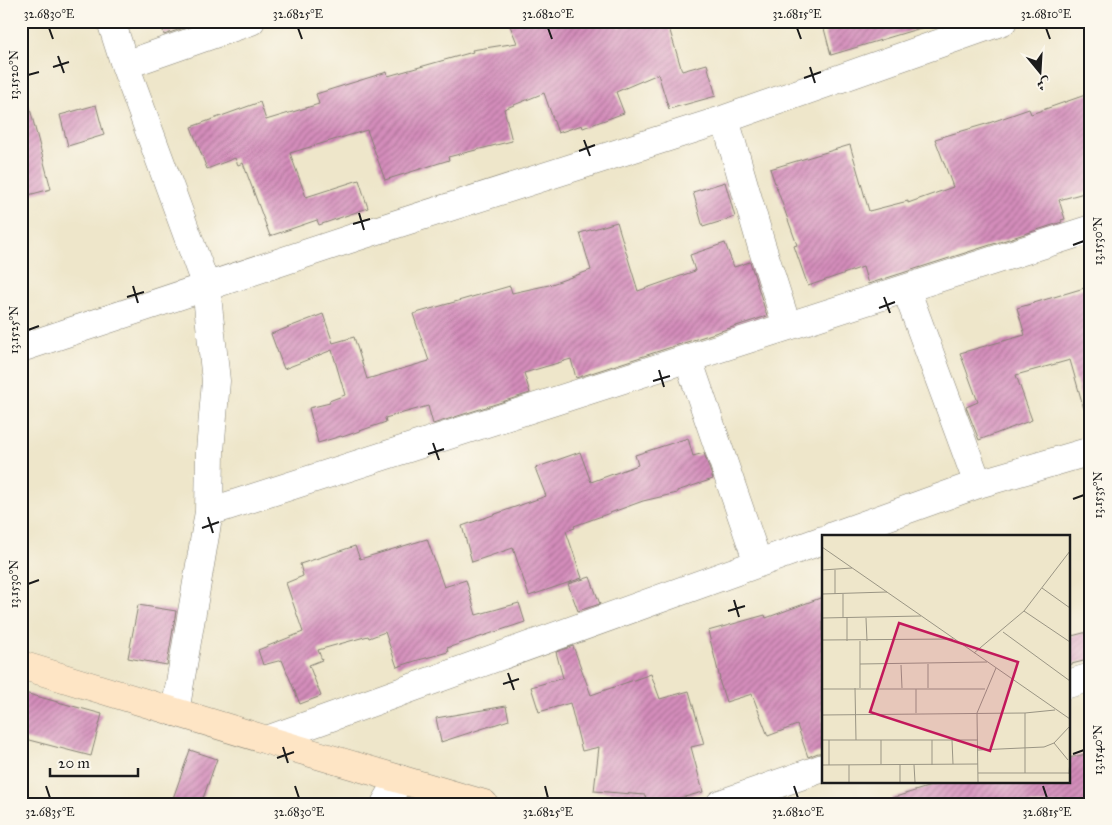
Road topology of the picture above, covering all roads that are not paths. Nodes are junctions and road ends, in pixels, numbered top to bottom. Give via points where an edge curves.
1 (111, 21) edge
2 (251, 21) edge
3 (1003, 21) edge
4 (125, 65) junction
5 (726, 119) junction
6 (1091, 230) edge
7 (206, 286) junction
8 (906, 289) junction
9 (787, 326) junction
10 (21, 348) edge
11 (688, 359) junction
12 (1091, 451) edge
13 (978, 484) junction
14 (209, 512) junction
15 (836, 535) edge
16 (822, 540) edge
17 (758, 563) junction
18 (21, 665) edge
19 (1091, 677) edge
20 (1070, 683) edge
21 (175, 712) junction
22 (266, 740) junction
23 (822, 768) edge
24 (400, 779) junction
25 (385, 804) edge
26 (484, 804) edge
27 (720, 804) edge

1 - 4 street
2 - 4 street
3 - 5 street
4 - 7 street
5 - 7 street
5 - 9 street
6 - 8 street
7 - 10 street
7 - 14 street via 216,381
8 - 9 street
8 - 13 street
9 - 11 street
11 - 14 street
11 - 17 street
12 - 13 street
13 - 15 street
14 - 21 street
16 - 17 street
17 - 22 street
18 - 21 main road
19 - 20 street
21 - 22 main road
22 - 24 main road
23 - 27 street
24 - 25 street
24 - 26 main road

